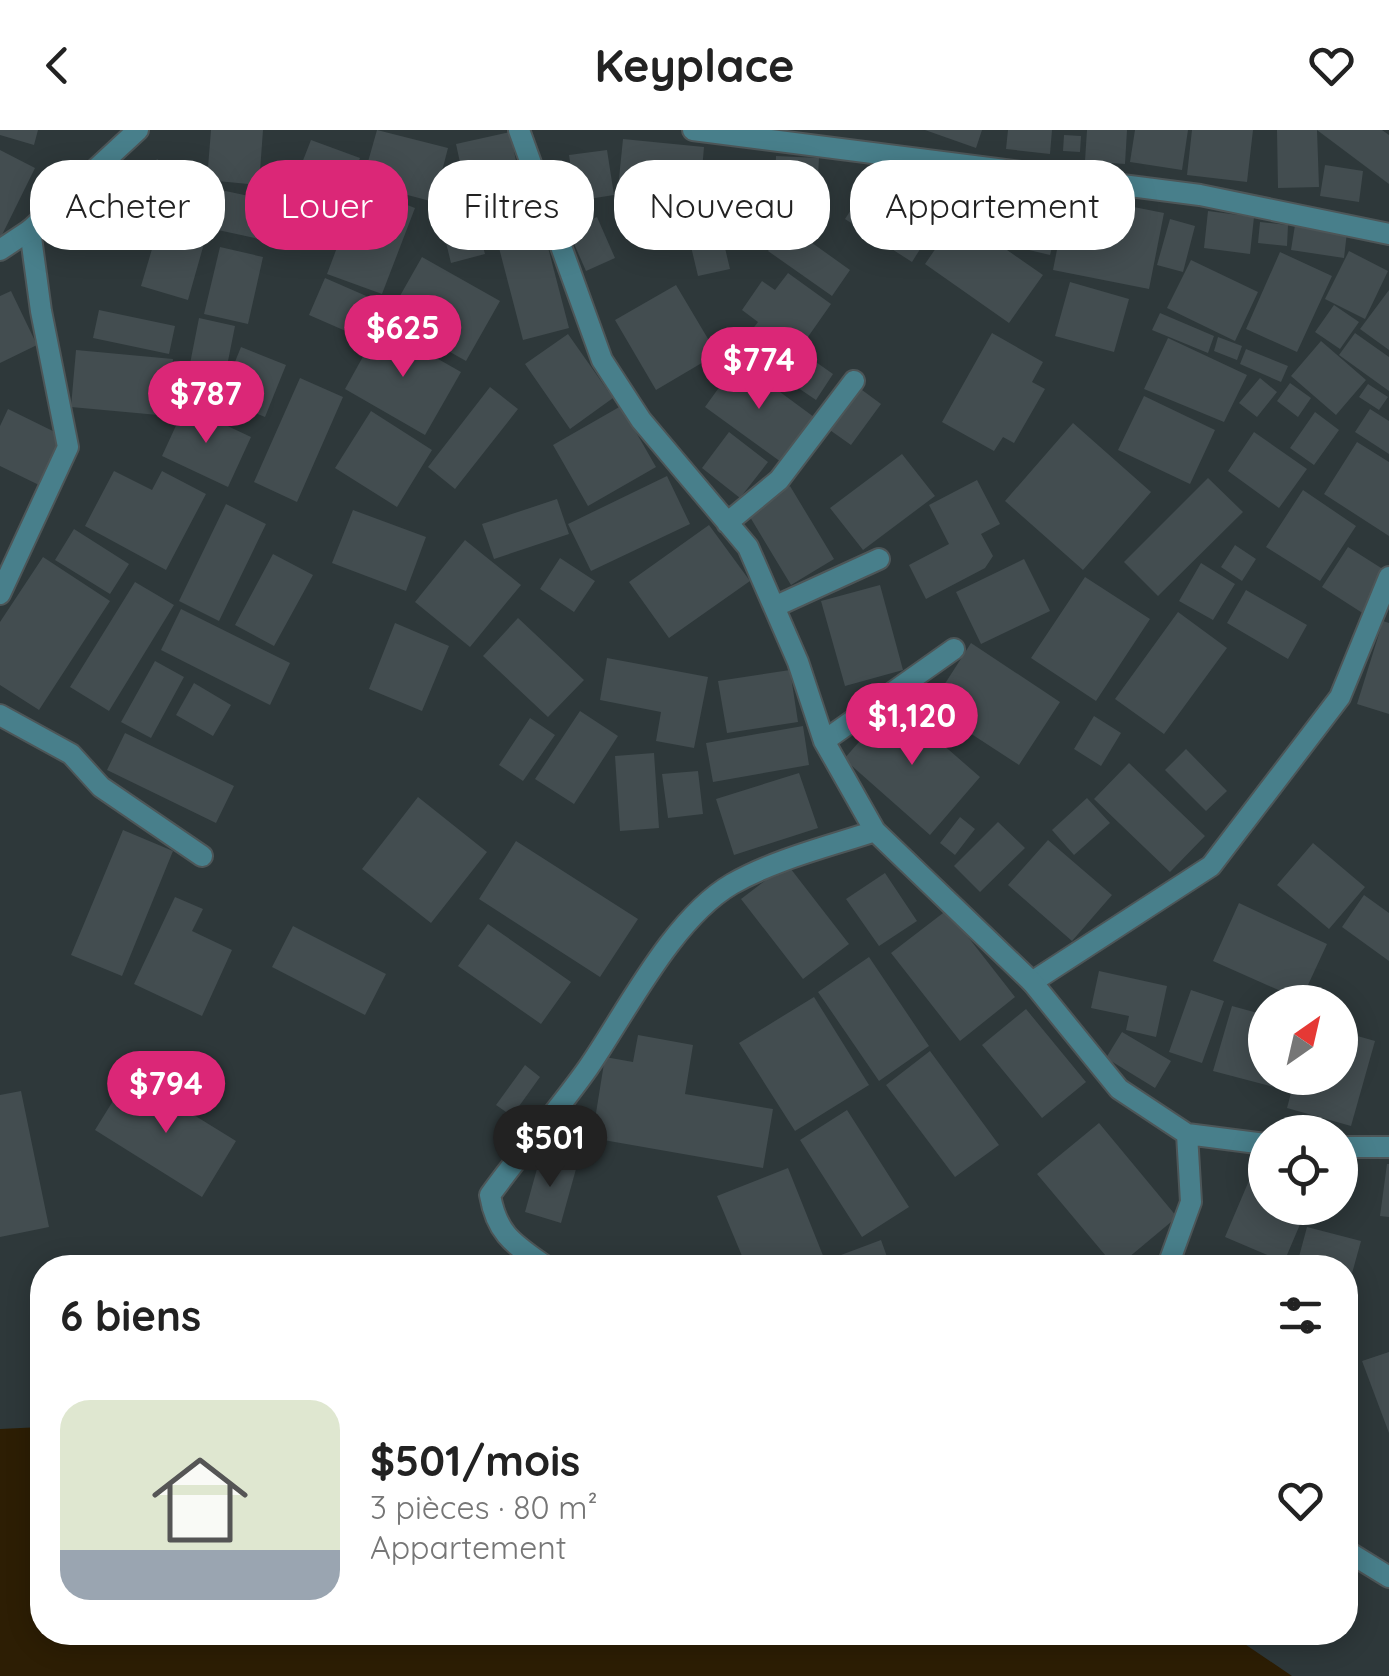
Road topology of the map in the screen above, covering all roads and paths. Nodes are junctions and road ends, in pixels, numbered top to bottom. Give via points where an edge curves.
1 (138, 130) edge
2 (520, 130) edge
3 (693, 130) edge
4 (106, 160) edge
5 (30, 230) edge
6 (1389, 234) edge
7 (0, 250) edge
8 (33, 250) edge
9 (854, 381) dead end
10 (728, 523) junction
11 (879, 559) dead end
12 (1389, 577) edge
13 (0, 594) edge
14 (774, 607) junction
15 (954, 648) dead end
16 (0, 716) edge
17 (824, 741) junction
18 (874, 831) junction
19 (202, 856) dead end
20 (1032, 982) junction
21 (1187, 1134) junction
22 (1248, 1142) edge
23 (1358, 1147) edge
24 (1389, 1147) edge
25 (530, 1255) edge
26 (1172, 1255) edge
27 (1358, 1558) edge
28 (1389, 1577) edge

1 - 4 street
2 - 10 street via 602,360 641,420
3 - 6 street via 1200,196
5 - 7 street
8 - 13 street via 68,446
9 - 10 street via 779,480
10 - 14 street via 748,547
11 - 14 street
12 - 20 street via 1340,697 1210,866
14 - 17 street
15 - 17 street
16 - 19 street via 71,754 101,787
17 - 18 street
18 - 20 street
18 - 25 street via 777,863 730,886 697,913 490,1195 507,1239
20 - 21 street via 1119,1090
21 - 22 street
21 - 26 street via 1191,1202
23 - 24 street
27 - 28 street

